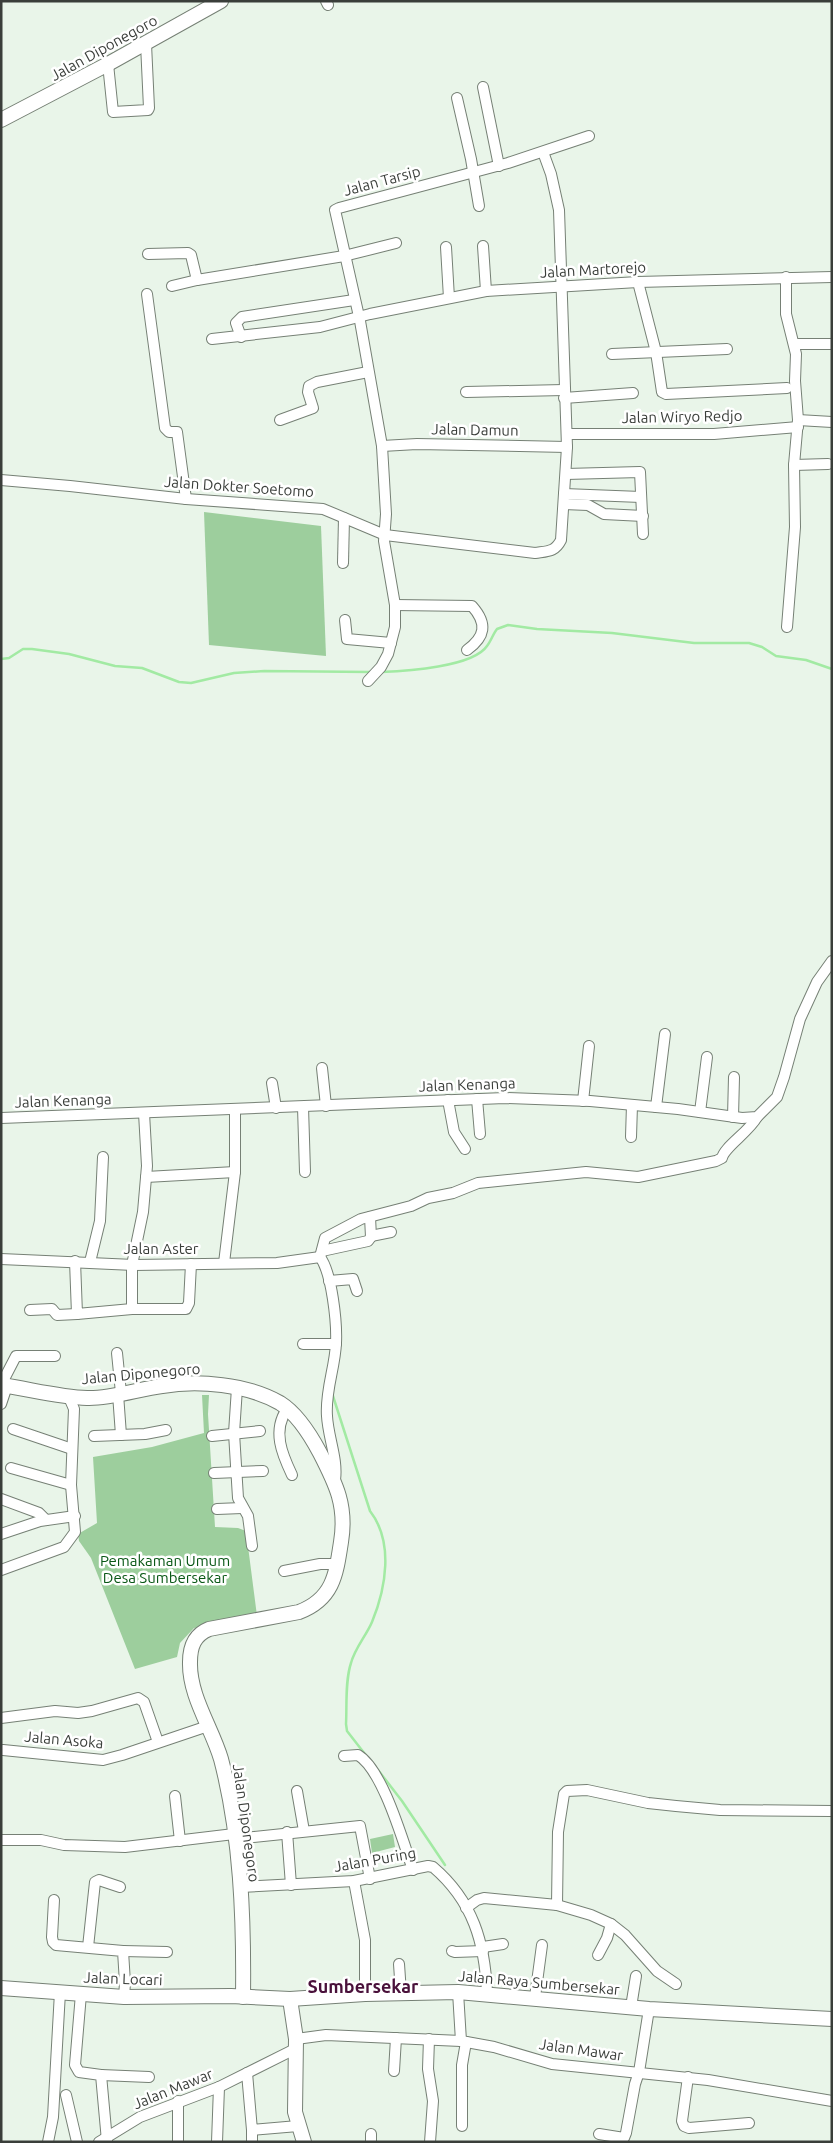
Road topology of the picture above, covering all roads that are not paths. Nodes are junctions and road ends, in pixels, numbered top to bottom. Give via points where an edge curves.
1 (221, 1) edge
2 (146, 44) junction
3 (108, 64) junction
4 (483, 87) dead end
5 (457, 98) dead end
6 (1, 120) edge
7 (589, 136) dead end
8 (543, 152) junction
9 (499, 166) junction
10 (473, 172) junction
11 (479, 206) dead end
12 (396, 243) dead end
13 (446, 246) dead end
14 (483, 246) dead end
15 (148, 254) dead end
16 (344, 256) junction
17 (786, 277) junction
18 (832, 277) edge
19 (197, 280) junction
20 (638, 282) junction
21 (172, 286) dead end
22 (562, 288) junction
23 (486, 291) junction
24 (148, 294) dead end
25 (448, 298) junction
26 (354, 300) junction
27 (359, 318) junction
28 (241, 337) junction
29 (212, 339) dead end
30 (794, 344) junction
31 (832, 344) edge
32 (727, 349) dead end
33 (656, 352) junction
34 (612, 354) dead end
35 (368, 372) junction
36 (787, 388) dead end
37 (466, 392) dead end
38 (633, 393) dead end
39 (564, 394) junction
40 (280, 420) dead end
41 (832, 422) edge
42 (798, 423) junction
43 (567, 434) junction
44 (382, 446) junction
45 (568, 447) junction
46 (828, 464) dead end
47 (794, 465) junction
48 (566, 474) junction
49 (1, 480) edge
50 (641, 497) junction
51 (186, 499) junction
52 (564, 499) junction
53 (643, 516) junction
54 (344, 518) junction
55 (643, 534) dead end
56 (384, 535) junction
57 (343, 563) dead end
58 (395, 605) junction
59 (345, 620) dead end
60 (787, 627) dead end
61 (391, 643) junction
62 (467, 650) dead end
63 (371, 678) dead end
64 (832, 961) edge
65 (665, 1034) dead end
66 (589, 1046) dead end
67 (708, 1057) dead end
68 (322, 1068) dead end
69 (734, 1077) dead end
70 (272, 1083) dead end
71 (478, 1099) junction
72 (448, 1100) junction
73 (583, 1101) junction
74 (632, 1105) junction
75 (303, 1106) junction
76 (326, 1106) junction
77 (656, 1107) junction
78 (276, 1108) junction
79 (235, 1109) junction
80 (700, 1112) junction
81 (144, 1113) junction
82 (733, 1117) junction
83 (1, 1118) edge
84 (757, 1118) junction
85 (480, 1134) dead end
86 (631, 1137) dead end
87 (465, 1149) dead end
88 (103, 1157) dead end
89 (235, 1172) junction
90 (305, 1172) dead end
91 (146, 1177) junction
92 (370, 1217) junction
93 (391, 1232) dead end
94 (372, 1236) junction
95 (321, 1254) junction
96 (1, 1258) edge
97 (75, 1261) junction
98 (90, 1262) junction
99 (224, 1263) junction
100 (191, 1264) junction
101 (132, 1265) junction
102 (329, 1281) junction
103 (357, 1292) dead end
104 (132, 1309) junction
105 (30, 1310) dead end
106 (77, 1314) junction
107 (303, 1344) dead end
108 (336, 1344) junction
109 (117, 1353) dead end
110 (55, 1356) dead end
111 (3, 1386) edge
112 (237, 1388) junction
113 (120, 1394) junction
114 (68, 1395) junction
115 (86, 1398) junction
116 (1, 1404) edge
117 (74, 1409) junction
118 (287, 1409) junction
119 (13, 1429) dead end
120 (166, 1430) dead end
121 (260, 1431) dead end
122 (234, 1433) junction
123 (121, 1435) junction
124 (94, 1436) dead end
125 (212, 1436) dead end
126 (72, 1450) junction
127 (11, 1468) dead end
128 (263, 1471) dead end
129 (237, 1472) junction
130 (214, 1473) dead end
131 (292, 1475) dead end
132 (335, 1482) junction
133 (71, 1485) junction
134 (1, 1499) edge
135 (242, 1508) junction
136 (217, 1509) dead end
137 (75, 1516) junction
138 (46, 1520) junction
139 (1, 1534) edge
140 (252, 1546) dead end
141 (337, 1564) junction
142 (1, 1570) edge
143 (284, 1571) dead end
144 (1, 1718) edge
145 (208, 1726) junction
146 (158, 1742) junction
147 (3, 1750) dead end
148 (344, 1756) dead end
149 (297, 1791) dead end
150 (174, 1796) dead end
151 (832, 1811) edge
152 (304, 1831) junction
153 (287, 1832) junction
154 (234, 1837) junction
155 (1, 1840) edge
156 (180, 1841) junction
157 (412, 1870) junction
158 (370, 1878) junction
159 (354, 1881) junction
160 (291, 1885) junction
161 (120, 1887) dead end
162 (240, 1887) junction
163 (54, 1900) dead end
164 (557, 1905) junction
165 (466, 1908) junction
166 (611, 1924) junction
167 (504, 1944) dead end
168 (542, 1945) dead end
169 (88, 1947) junction
170 (483, 1949) junction
171 (122, 1951) junction
172 (452, 1951) dead end
173 (167, 1952) dead end
174 (598, 1955) dead end
175 (400, 1964) dead end
176 (636, 1976) dead end
177 (676, 1984) dead end
178 (1, 1988) edge
179 (60, 1992) junction
180 (458, 1992) junction
181 (401, 1993) junction
182 (488, 1993) junction
183 (82, 1994) junction
184 (365, 1994) junction
185 (124, 1997) junction
186 (243, 1997) junction
187 (535, 1997) junction
188 (290, 1999) junction
189 (631, 2007) junction
190 (649, 2009) junction
191 (832, 2019) edge
192 (396, 2038) junction
193 (429, 2039) junction
194 (464, 2041) junction
195 (296, 2043) junction
196 (394, 2071) dead end
197 (639, 2072) junction
198 (247, 2073) junction
199 (101, 2075) junction
200 (149, 2077) dead end
201 (688, 2077) junction
202 (219, 2087) junction
203 (66, 2094) dead end
204 (178, 2101) junction
205 (832, 2101) edge
206 (750, 2123) dead end
207 (298, 2126) junction
208 (462, 2126) dead end
209 (252, 2130) junction
210 (599, 2134) dead end
211 (107, 2138) edge
212 (623, 2140) edge
213 (48, 2142) edge
214 (77, 2142) edge
215 (178, 2142) edge
216 (217, 2142) edge
217 (252, 2142) edge
218 (304, 2142) edge
219 (430, 2142) edge

1 - 2 main road, Jalan Diponegoro
2 - 3 main road, Jalan Diponegoro
2 - 3 street via 148,110 113,112
3 - 6 main road, Jalan Diponegoro
4 - 9 street
5 - 10 street
7 - 8 street, Jalan Tarsip
8 - 9 street, Jalan Tarsip
8 - 22 street via 559,210
9 - 10 street, Jalan Tarsip
10 - 11 street
10 - 16 street, Jalan Tarsip via 335,210
12 - 16 street
13 - 25 street
14 - 23 street
15 - 19 street via 188,253
16 - 19 street
16 - 26 street, Jalan Tarsip
17 - 18 street, Jalan Martorejo
17 - 20 street, Jalan Martorejo
17 - 30 street via 786,314
19 - 21 street
20 - 22 street, Jalan Martorejo
20 - 33 street
22 - 23 street, Jalan Martorejo
22 - 39 street
23 - 25 street, Jalan Martorejo
24 - 51 street via 165,428 169,432 177,432
25 - 27 street, Jalan Martorejo
26 - 27 street, Jalan Tarsip
26 - 28 street via 242,317 236,323
27 - 28 street, Jalan Martorejo via 320,327
27 - 35 street, Jalan Tarsip
28 - 29 street, Jalan Martorejo
30 - 31 street
30 - 42 street
32 - 33 street
33 - 34 street
33 - 36 street via 661,389 665,393
35 - 40 street via 309,386 313,408
35 - 44 street, Jalan Tarsip
37 - 39 street
38 - 39 street
39 - 43 street
41 - 42 street, Jalan Wiryo Redjo
42 - 43 street, Jalan Wiryo Redjo via 714,434
42 - 47 street
43 - 45 street
44 - 45 street, Jalan Damun
44 - 56 street, Jalan Tarsip
45 - 48 street
46 - 47 street
47 - 60 street via 795,527
48 - 50 street via 638,471 641,474
48 - 52 street
49 - 51 street, Jalan Dokter Soetomo
50 - 52 street
50 - 53 street
51 - 54 street, Jalan Dokter Soetomo via 323,509
52 - 53 street via 588,505 604,514
52 - 56 street, Jalan Dokter Soetomo via 561,540 551,551 535,553
53 - 55 street
54 - 56 street, Jalan Dokter Soetomo
54 - 57 street
56 - 58 street, Jalan Tarsip
58 - 61 street, Jalan Tarsip
58 - 62 street via 472,606 481,619 482,633 478,642
59 - 61 street via 347,638
61 - 63 street, Jalan Tarsip
64 - 84 street via 817,982 800,1019 782,1087
65 - 77 street
66 - 73 street
67 - 80 street
68 - 76 street
69 - 82 street
70 - 78 street
71 - 72 street, Jalan Kenanga
71 - 73 street, Jalan Kenanga
71 - 85 street
72 - 76 street, Jalan Kenanga
72 - 87 street via 454,1132
73 - 74 street, Jalan Kenanga
74 - 77 street, Jalan Kenanga
74 - 86 street
75 - 76 street, Jalan Kenanga
75 - 78 street, Jalan Kenanga
75 - 90 street
77 - 80 street, Jalan Kenanga
78 - 79 street, Jalan Kenanga
79 - 81 street, Jalan Kenanga
79 - 89 street
80 - 82 street, Jalan Kenanga
81 - 83 street, Jalan Kenanga
81 - 91 street
82 - 84 street, Jalan Kenanga
84 - 92 street via 716,1161 638,1177 586,1172 478,1183
88 - 98 street via 100,1221
89 - 91 street
89 - 99 street
91 - 101 street via 143,1212
92 - 94 street
92 - 95 street via 328,1236
93 - 94 street, Jalan Aster
94 - 95 street, Jalan Aster
95 - 99 street, Jalan Aster via 277,1263
95 - 102 street
96 - 97 street, Jalan Aster
97 - 98 street, Jalan Aster
97 - 106 street
98 - 101 street, Jalan Aster
99 - 100 street, Jalan Aster
100 - 101 street, Jalan Aster
100 - 104 street via 186,1309
101 - 104 street
102 - 103 street via 353,1279
102 - 108 street
104 - 106 street
105 - 106 street via 52,1309 56,1315
107 - 108 street
108 - 132 street via 326,1403
109 - 113 street
110 - 111 street via 16,1356
111 - 114 main road, Jalan Diponegoro
111 - 116 street
112 - 113 main road, Jalan Diponegoro via 164,1385
112 - 118 main road, Jalan Diponegoro
112 - 122 street
113 - 115 main road, Jalan Diponegoro
113 - 123 street
114 - 115 main road, Jalan Diponegoro
114 - 117 street
115 - 117 street
117 - 126 street
118 - 131 street via 280,1422 279,1441
118 - 132 main road, Jalan Diponegoro via 314,1441
119 - 126 street
120 - 123 street
121 - 122 street
122 - 125 street
122 - 129 street
123 - 124 street
126 - 133 street
127 - 133 street
128 - 129 street
129 - 130 street
129 - 135 street via 238,1498
132 - 141 main road, Jalan Diponegoro via 342,1517
133 - 137 street
134 - 138 street via 39,1513
135 - 136 street
135 - 140 street via 248,1516
137 - 138 street
137 - 142 street via 75,1532 64,1547
138 - 139 street
141 - 143 street
141 - 145 main road, Jalan Diponegoro via 330,1588 310,1608 289,1615 218,1626 202,1631 197,1637 190,1664
144 - 146 street via 55,1711 92,1712 138,1698 144,1702
145 - 146 street, Jalan Asoka
145 - 154 main road, Jalan Diponegoro via 220,1758
146 - 147 street, Jalan Asoka via 103,1760
148 - 157 street via 358,1754 368,1765 387,1797
149 - 152 street
150 - 156 street
151 - 164 street via 720,1810 648,1803 587,1790 567,1791 558,1832
152 - 153 street
152 - 158 street via 361,1828
153 - 154 street
153 - 160 street
154 - 156 street
154 - 162 main road, Jalan Diponegoro
155 - 156 street via 40,1840 99,1847
157 - 158 street, Jalan Puring
157 - 165 street, Jalan Puring via 433,1867
158 - 159 street, Jalan Puring
159 - 160 street, Jalan Puring
159 - 184 street via 365,1940
160 - 162 street, Jalan Puring
161 - 169 street via 99,1880 95,1882
162 - 186 main road, Jalan Diponegoro
163 - 169 street via 53,1942 61,1946
164 - 165 street via 484,1898
164 - 166 street
165 - 170 street, Jalan Puring via 477,1928
166 - 174 street
166 - 177 street via 626,1935 657,1971
167 - 170 street
168 - 187 street
169 - 171 street
170 - 172 street
170 - 182 street, Jalan Puring
171 - 173 street
171 - 185 street
175 - 181 street
176 - 189 street
178 - 179 main road, Jalan Locari
179 - 183 main road, Jalan Locari
179 - 213 street via 53,2117
180 - 181 main road, Jalan Raya Sumbersekar
180 - 182 main road, Jalan Raya Sumbersekar
180 - 194 street
181 - 184 main road, Jalan Raya Sumbersekar
182 - 187 main road, Jalan Raya Sumbersekar
183 - 185 main road, Jalan Locari
183 - 199 street via 75,2065 80,2072
184 - 188 main road, Jalan Raya Sumbersekar
185 - 186 main road, Jalan Locari
186 - 188 main road, Jalan Raya Sumbersekar
187 - 189 main road, Jalan Raya Sumbersekar
188 - 195 main road
189 - 190 main road, Jalan Raya Sumbersekar
190 - 191 main road, Jalan Raya Sumbersekar
190 - 197 street
192 - 193 street, Jalan Mawar
192 - 195 street, Jalan Mawar via 326,2035
192 - 196 street
193 - 194 street, Jalan Mawar
193 - 219 street via 428,2069 433,2101
194 - 197 street, Jalan Mawar via 552,2064
194 - 208 street
195 - 198 street, Jalan Mawar
195 - 207 main road via 294,2099
197 - 201 street, Jalan Mawar
197 - 212 street
198 - 202 street, Jalan Mawar
198 - 209 street
199 - 200 street
199 - 211 street
201 - 205 street, Jalan Mawar
201 - 206 street via 682,2117 684,2126
202 - 204 street, Jalan Mawar
202 - 216 street
203 - 214 street
204 - 211 street, Jalan Mawar via 140,2117
204 - 215 street
207 - 209 street
207 - 218 main road
209 - 217 street
210 - 212 street

